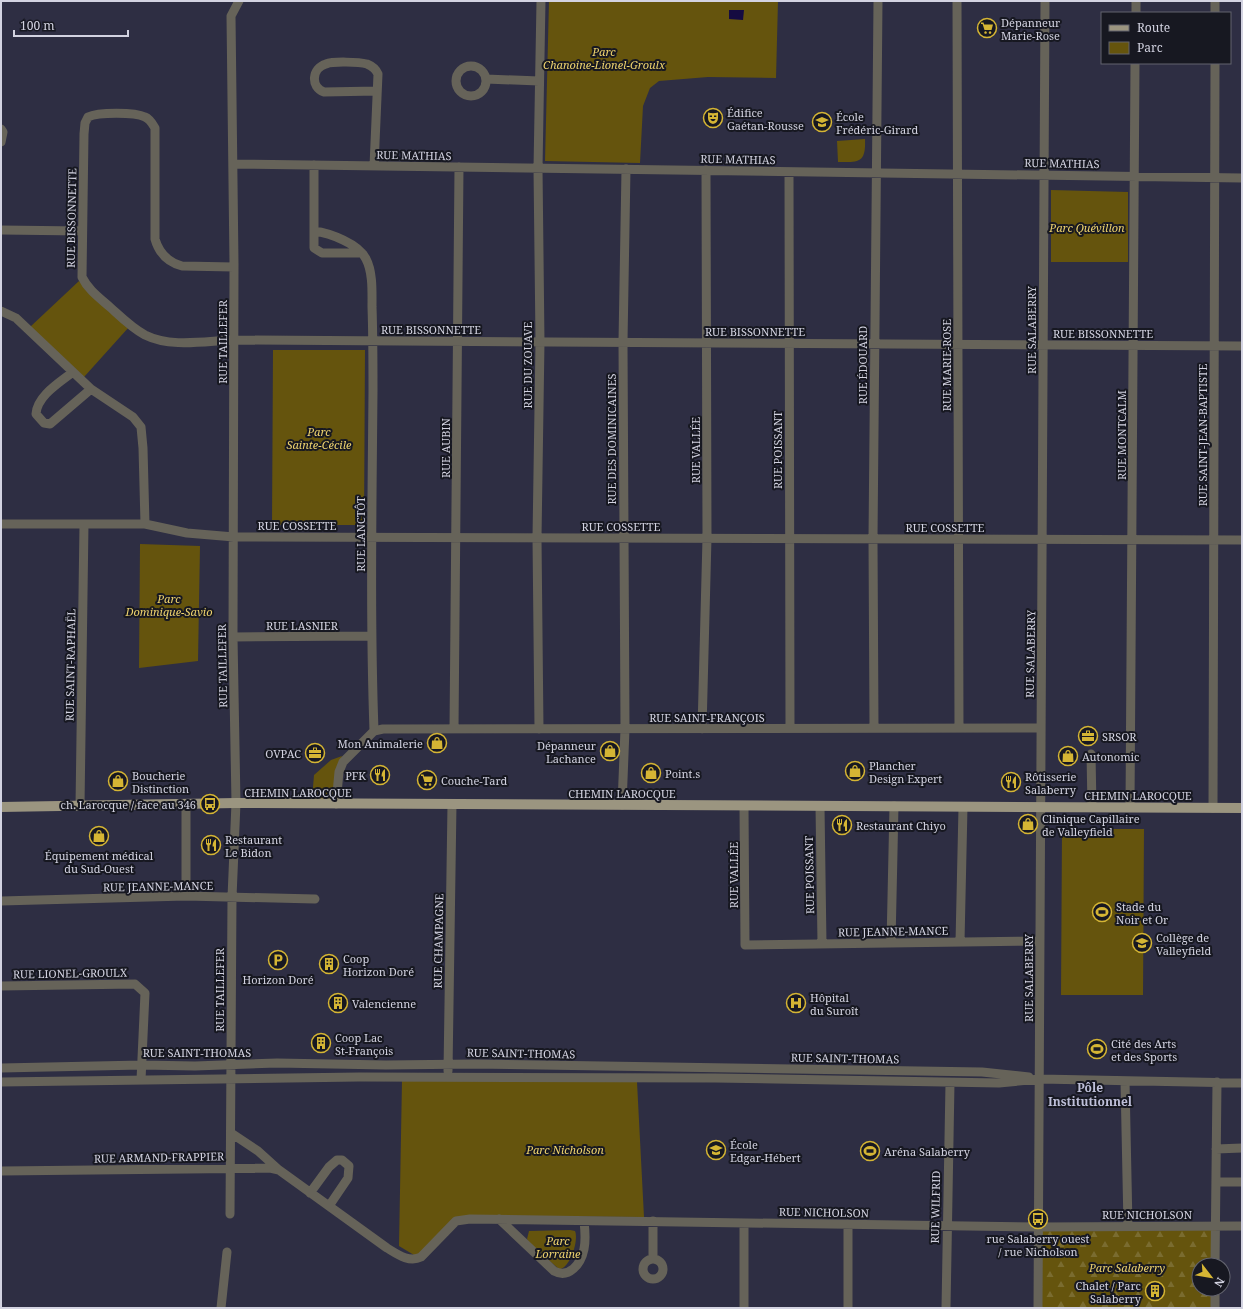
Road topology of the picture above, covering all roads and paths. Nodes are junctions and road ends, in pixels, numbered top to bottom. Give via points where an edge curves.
1 (239, 1) edge
2 (541, 1) edge
3 (878, 1) edge
4 (957, 1) edge
5 (1045, 1) edge
6 (1136, 1) edge
7 (1215, 1) edge
8 (1136, 12) edge
9 (1215, 12) edge
10 (1135, 64) edge
11 (1215, 64) edge
12 (486, 79) dead end
13 (539, 81) junction
14 (377, 91) junction
15 (1, 129) edge
16 (1, 142) edge
17 (233, 164) junction
18 (314, 165) junction
19 (374, 166) junction
20 (459, 167) junction
21 (538, 168) junction
22 (626, 169) junction
23 (706, 170) junction
24 (789, 172) junction
25 (877, 173) junction
26 (957, 174) junction
27 (1044, 175) junction
28 (1135, 176) junction
29 (1215, 177) junction
30 (1242, 178) edge
31 (1, 230) edge
32 (82, 231) junction
33 (314, 231) junction
34 (362, 253) junction
35 (234, 267) junction
36 (1, 311) edge
37 (233, 340) junction
38 (373, 341) junction
39 (458, 341) junction
40 (540, 342) junction
41 (623, 342) junction
42 (708, 342) junction
43 (790, 343) junction
44 (874, 344) junction
45 (958, 344) junction
46 (1044, 344) junction
47 (1134, 345) junction
48 (1214, 345) junction
49 (1242, 346) edge
50 (72, 372) junction
51 (91, 389) junction
52 (1, 524) edge
53 (84, 524) junction
54 (144, 524) junction
55 (234, 536) junction
56 (372, 537) junction
57 (457, 537) junction
58 (538, 538) junction
59 (622, 538) junction
60 (707, 538) junction
61 (789, 539) junction
62 (873, 539) junction
63 (959, 539) junction
64 (1043, 540) junction
65 (1132, 540) junction
66 (1214, 540) junction
67 (1242, 540) edge
68 (371, 636) junction
69 (233, 637) junction
70 (790, 728) junction
71 (874, 728) junction
72 (959, 728) junction
73 (1041, 728) junction
74 (454, 729) junction
75 (539, 729) junction
76 (625, 729) junction
77 (702, 729) junction
78 (374, 731) junction
79 (1091, 754) dead end
80 (236, 803) junction
81 (186, 804) junction
82 (336, 804) junction
83 (452, 804) junction
84 (622, 805) junction
85 (80, 806) junction
86 (744, 806) junction
87 (820, 806) junction
88 (894, 806) junction
89 (963, 806) junction
90 (1, 807) edge
91 (1041, 807) junction
92 (1092, 807) junction
93 (1130, 807) junction
94 (1213, 808) junction
95 (1242, 808) edge
96 (186, 896) junction
97 (232, 897) junction
98 (315, 899) dead end
99 (1, 901) edge
100 (1040, 941) junction
101 (960, 942) junction
102 (891, 943) junction
103 (822, 944) junction
104 (745, 945) joint
105 (1, 986) edge
106 (142, 1065) junction
107 (231, 1065) junction
108 (448, 1065) junction
109 (636, 1067) junction
110 (1, 1068) edge
111 (447, 1078) junction
112 (231, 1079) junction
113 (636, 1079) junction
114 (1040, 1079) junction
115 (141, 1080) junction
116 (1125, 1080) junction
117 (1, 1082) edge
118 (950, 1082) junction
119 (1217, 1082) junction
120 (1242, 1083) edge
121 (231, 1134) junction
122 (1242, 1148) edge
123 (1216, 1149) junction
124 (230, 1168) junction
125 (279, 1170) junction
126 (1, 1171) edge
127 (1216, 1182) junction
128 (1242, 1182) edge
129 (310, 1192) junction
130 (330, 1206) junction
131 (230, 1214) dead end
132 (499, 1219) junction
133 (584, 1221) junction
134 (653, 1221) junction
135 (744, 1222) junction
136 (848, 1224) junction
137 (946, 1225) junction
138 (1128, 1226) junction
139 (1216, 1226) junction
140 (1242, 1226) edge
141 (1039, 1227) junction
142 (227, 1252) dead end
143 (1216, 1257) edge
144 (421, 1258) joint
145 (652, 1259) dead end
146 (1215, 1297) edge
147 (221, 1308) edge
148 (744, 1308) edge
149 (848, 1308) edge
150 (946, 1308) edge
151 (1038, 1308) edge
152 (1215, 1308) edge

1 - 17 street, RUE TAILLEFER via 231,16
2 - 13 street, RUE DU ZOUAVE
3 - 25 street, RUE ÉDOUARD
4 - 26 street, RUE MARIE-ROSE
5 - 27 street, RUE SALABERRY
6 - 8 street
7 - 9 street
10 - 28 street, RUE MONTCALM
11 - 29 street, RUE SAINT-JEAN-BAPTISTE
12 - 13 street
13 - 21 street, RUE DU ZOUAVE
14 - 14 street via 378,74 373,67 366,64 324,64 315,75 316,85 324,92
14 - 19 street
15 - 16 street
17 - 18 street, RUE MATHIAS
17 - 35 street, RUE TAILLEFER
18 - 19 street, RUE MATHIAS
18 - 33 street
19 - 20 street, RUE MATHIAS
20 - 21 street, RUE MATHIAS
20 - 39 street, RUE AUBIN
21 - 22 street, RUE MATHIAS
21 - 40 street, RUE DU ZOUAVE
22 - 23 street, RUE MATHIAS
22 - 41 street, RUE DES DOMINICAINES
23 - 24 street, RUE MATHIAS
23 - 42 street, RUE VALLÉE
24 - 25 street, RUE MATHIAS
24 - 43 street, RUE POISSANT
25 - 26 street, RUE MATHIAS
25 - 44 street, RUE ÉDOUARD
26 - 27 street, RUE MATHIAS
26 - 45 street, RUE MARIE-ROSE
27 - 28 street, RUE MATHIAS
27 - 46 street, RUE SALABERRY
28 - 29 street, RUE MATHIAS
28 - 47 street, RUE MONTCALM
29 - 30 street, RUE MATHIAS
29 - 48 street, RUE SAINT-JEAN-BAPTISTE
31 - 32 street
32 - 35 street, RUE BISSONNETTE via 85,123 92,115 135,114 151,120 156,132 154,224 158,249 165,258 175,264
32 - 37 street, RUE BISSONNETTE via 82,277 86,284 131,325 145,335 164,342
33 - 34 street via 326,232
33 - 34 street via 314,248 322,253
34 - 38 street, RUE LANCTÔT via 369,264 372,285
35 - 37 street, RUE TAILLEFER
36 - 50 street via 16,318
37 - 38 street, RUE BISSONNETTE
37 - 55 street, RUE TAILLEFER
38 - 39 street, RUE BISSONNETTE
38 - 56 street, RUE LANCTÔT
39 - 40 street, RUE BISSONNETTE
39 - 57 street, RUE AUBIN
40 - 41 street, RUE BISSONNETTE
40 - 58 street, RUE DU ZOUAVE
41 - 42 street, RUE BISSONNETTE
41 - 59 street, RUE DES DOMINICAINES
42 - 43 street, RUE BISSONNETTE
42 - 60 street, RUE VALLÉE
43 - 44 street, RUE BISSONNETTE
43 - 61 street, RUE POISSANT
44 - 45 street, RUE BISSONNETTE
44 - 62 street, RUE ÉDOUARD
45 - 46 street, RUE BISSONNETTE
45 - 63 street, RUE MARIE-ROSE
46 - 47 street, RUE BISSONNETTE
46 - 64 street, RUE SALABERRY
47 - 48 street, RUE BISSONNETTE
47 - 65 street, RUE MONTCALM
48 - 49 street, RUE BISSONNETTE
48 - 66 street, RUE SAINT-JEAN-BAPTISTE
50 - 51 street
50 - 51 street via 40,400 36,414 44,423 50,424
51 - 54 street via 133,417 141,426
52 - 53 street, RUE COSSETTE
53 - 54 street, RUE COSSETTE
53 - 85 street, RUE SAINT-RAPHAËL
54 - 55 street, RUE COSSETTE via 187,533
55 - 56 street, RUE COSSETTE
55 - 69 street, RUE TAILLEFER
56 - 57 street, RUE COSSETTE
56 - 68 street, RUE LANCTÔT
57 - 58 street, RUE COSSETTE
57 - 74 street, RUE AUBIN
58 - 59 street, RUE COSSETTE
58 - 75 street, RUE DU ZOUAVE
59 - 60 street, RUE COSSETTE
59 - 76 street, RUE DES DOMINICAINES
60 - 61 street, RUE COSSETTE
60 - 77 street, RUE VALLÉE
61 - 62 street, RUE COSSETTE
61 - 70 street, RUE POISSANT
62 - 63 street, RUE COSSETTE
62 - 71 street, RUE ÉDOUARD
63 - 64 street, RUE COSSETTE
63 - 72 street, RUE MARIE-ROSE
64 - 65 street, RUE COSSETTE
64 - 73 street, RUE SALABERRY
65 - 66 street, RUE COSSETTE
65 - 93 street, RUE MONTCALM
66 - 67 street, RUE COSSETTE
66 - 94 street, RUE SAINT-JEAN-BAPTISTE
68 - 69 street, RUE LASNIER
68 - 78 street, RUE LANCTÔT
69 - 80 street, RUE TAILLEFER
70 - 71 street, RUE SAINT-FRANÇOIS
70 - 77 street, RUE SAINT-FRANÇOIS
71 - 72 street, RUE SAINT-FRANÇOIS
72 - 73 street, RUE SAINT-FRANÇOIS
73 - 91 street, RUE SALABERRY
74 - 75 street, RUE SAINT-FRANÇOIS
74 - 78 street, RUE SAINT-FRANÇOIS
75 - 76 street, RUE SAINT-FRANÇOIS
76 - 77 street, RUE SAINT-FRANÇOIS
76 - 84 street, RUE DES DOMINICAINES
78 - 82 street via 343,762 339,772
79 - 92 street
80 - 81 main road, CHEMIN LAROCQUE
80 - 82 main road, CHEMIN LAROCQUE
80 - 97 street, RUE TAILLEFER
81 - 85 main road, CHEMIN LAROCQUE
81 - 96 street
82 - 83 main road, CHEMIN LAROCQUE
83 - 84 main road, CHEMIN LAROCQUE
83 - 108 street, RUE CHAMPAGNE
84 - 86 main road, CHEMIN LAROCQUE
85 - 90 main road, CHEMIN LAROCQUE
86 - 87 main road, CHEMIN LAROCQUE
86 - 104 street, RUE VALLÉE
87 - 88 main road, CHEMIN LAROCQUE
87 - 103 street, RUE POISSANT
88 - 89 main road, CHEMIN LAROCQUE
88 - 102 street
89 - 91 main road, CHEMIN LAROCQUE
89 - 101 street
91 - 92 main road, CHEMIN LAROCQUE
91 - 100 street, RUE SALABERRY
92 - 93 main road, CHEMIN LAROCQUE
93 - 94 main road, CHEMIN LAROCQUE
94 - 95 main road, CHEMIN LAROCQUE
96 - 97 street, RUE JEANNE-MANCE
96 - 99 street, RUE JEANNE-MANCE
97 - 98 street, RUE JEANNE-MANCE
97 - 107 street, RUE TAILLEFER
100 - 101 street, RUE JEANNE-MANCE
100 - 114 street, RUE SALABERRY
101 - 102 street, RUE JEANNE-MANCE
102 - 103 street, RUE JEANNE-MANCE
103 - 104 street, RUE JEANNE-MANCE
105 - 106 street, RUE LIONEL-GROULX via 135,984 145,993
106 - 107 street, RUE SAINT-THOMAS
106 - 110 street, RUE SAINT-THOMAS
106 - 115 street, RUE LIONEL-GROULX
107 - 108 street, RUE SAINT-THOMAS
107 - 112 street, RUE TAILLEFER
108 - 109 street, RUE SAINT-THOMAS
108 - 111 street, RUE CHAMPAGNE
109 - 113 street
109 - 114 street, RUE SAINT-THOMAS via 982,1072
111 - 112 street, RUE SAINT-THOMAS
111 - 113 street, RUE SAINT-THOMAS
112 - 115 street, RUE SAINT-THOMAS
112 - 121 street, RUE TAILLEFER
113 - 118 street, RUE SAINT-THOMAS
114 - 116 street, RUE SAINT-THOMAS
114 - 118 street, RUE SAINT-THOMAS via 999,1083
114 - 141 street, RUE SALABERRY
115 - 117 street, RUE SAINT-THOMAS
116 - 119 street, RUE SAINT-THOMAS
116 - 138 street
118 - 137 street, RUE WILFRID
119 - 120 street, RUE SAINT-THOMAS
119 - 123 street
121 - 124 street, RUE TAILLEFER
121 - 125 street via 258,1151
122 - 123 street
123 - 127 street
124 - 125 street, RUE ARMAND-FRAPPIER
124 - 126 street, RUE ARMAND-FRAPPIER
124 - 131 street, RUE TAILLEFER
125 - 129 street, RUE ARMAND-FRAPPIER
127 - 128 street
127 - 139 street
129 - 130 street, RUE ARMAND-FRAPPIER
129 - 130 street via 335,1162 346,1162 349,1166 348,1178
130 - 144 street, RUE ARMAND-FRAPPIER via 402,1256 416,1260
132 - 133 street, RUE NICHOLSON
132 - 133 street via 554,1271 561,1274 566,1274 574,1268 584,1250
132 - 144 street, RUE NICHOLSON via 456,1221
133 - 134 street, RUE NICHOLSON
134 - 135 street, RUE NICHOLSON
134 - 145 street
135 - 136 street, RUE NICHOLSON
135 - 148 street
136 - 137 street, RUE NICHOLSON
136 - 149 street
137 - 141 street, RUE NICHOLSON
137 - 150 street, RUE WILFRID
138 - 139 street, RUE NICHOLSON
138 - 141 street, RUE NICHOLSON
139 - 140 street, RUE NICHOLSON
139 - 143 street
141 - 151 street, RUE SALABERRY
142 - 147 street
146 - 152 street

